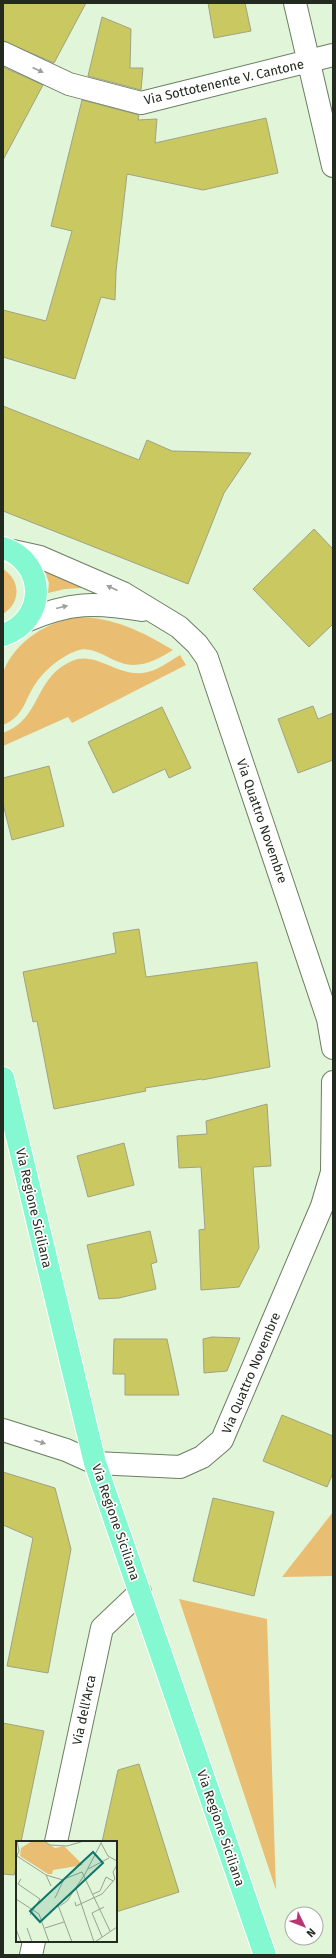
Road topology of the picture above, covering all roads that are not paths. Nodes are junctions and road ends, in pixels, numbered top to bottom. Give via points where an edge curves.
1 (295, 3) edge
2 (3, 53) edge
3 (333, 55) edge
4 (309, 61) junction
5 (333, 166) edge
6 (6, 549) edge
7 (159, 614) junction
8 (11, 633) edge
9 (330, 1018) edge
10 (333, 1048) edge
11 (3, 1078) edge
12 (333, 1082) edge
13 (7, 1108) edge
14 (3, 1430) edge
15 (96, 1463) junction
16 (140, 1592) junction
17 (56, 1841) edge
18 (265, 1955) edge

1 - 4 street
2 -> 4 street, Via Sottotenente V. Cantone via 69,84 141,103
3 - 4 street, Via Sottotenente V. Cantone
4 - 5 street
7 -> 6 street, Via Quattro Novembre via 123,593 40,557
6 - 8 main road via 27,563 36,588 35,605
8 -> 7 street via 49,611 70,606 112,605
7 - 9 street, Via Quattro Novembre via 179,627 207,658
9 - 10 street, Via Quattro Novembre
11 - 13 main road, Via Regione Siciliana
12 - 15 street, Via Quattro Novembre via 332,1172 322,1206 222,1440 202,1457 180,1467
13 - 15 main road, Via Regione Siciliana
14 -> 15 street, Via Quattro Novembre via 66,1450
15 - 16 main road, Via Regione Siciliana
16 - 17 street, Via dell'Arca via 102,1628
16 - 18 main road, Via Regione Siciliana

